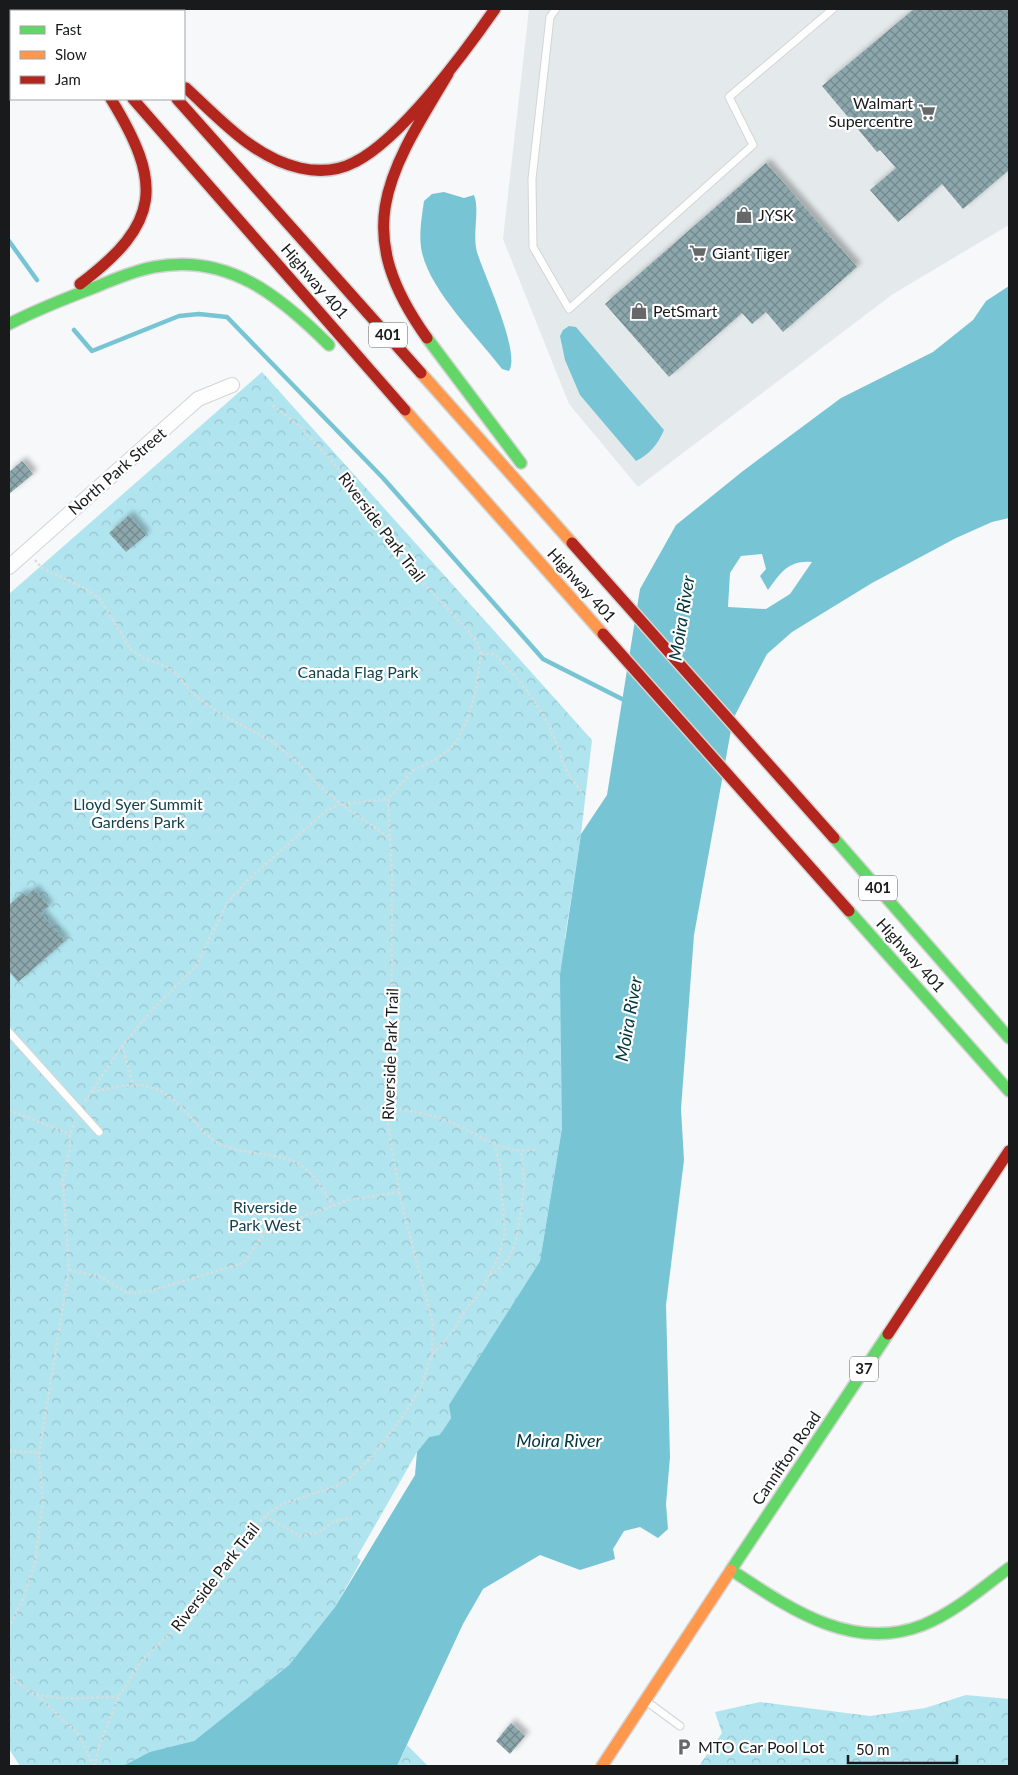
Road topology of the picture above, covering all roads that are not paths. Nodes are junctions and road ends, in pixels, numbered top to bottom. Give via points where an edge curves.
1 (496, 9) edge
2 (556, 9) edge
3 (833, 9) edge
4 (448, 74) junction
5 (185, 87) edge
6 (112, 100) edge
7 (135, 100) edge
8 (178, 100) edge
9 (42, 308) junction
10 (9, 324) edge
11 (340, 356) dead end
12 (354, 370) dead end
13 (232, 385) dead end
14 (530, 475) dead end
15 (541, 491) dead end
16 (481, 496) junction
17 (9, 567) edge
18 (598, 571) junction
19 (9, 1032) edge
20 (1009, 1038) edge
21 (1009, 1093) edge
22 (99, 1132) dead end
23 (1009, 1151) edge
24 (1009, 1568) edge
25 (731, 1570) junction
26 (645, 1700) junction
27 (680, 1726) dead end
28 (602, 1766) edge

1 - 4 main road
2 - 3 lane via 550,17 532,178 533,247 569,309 753,145 729,96
4 - 5 main road via 375,151 351,165 326,170 288,164 263,153
4 - 14 main road via 414,131 392,177 385,206 384,249 392,279 413,321
6 - 9 main road via 141,156 147,191 144,212 128,244 100,270
7 - 16 main road, Highway 401 / 401
8 - 18 main road, Highway 401 / 401
9 - 10 main road
9 - 11 main road via 155,266 194,265 215,269 259,286 282,300
12 - 16 main road
13 - 17 street, North Park Street via 198,399
15 - 18 main road
16 - 21 main road, Highway 401 / 401
18 - 20 main road, Highway 401 / 401
19 - 22 lane
23 - 25 main road, Cannifton Road / 37
24 - 25 main road via 924,1625 888,1636 852,1633 812,1620
25 - 26 main road, Cannifton Road
26 - 27 lane
26 - 28 main road, Cannifton Road

